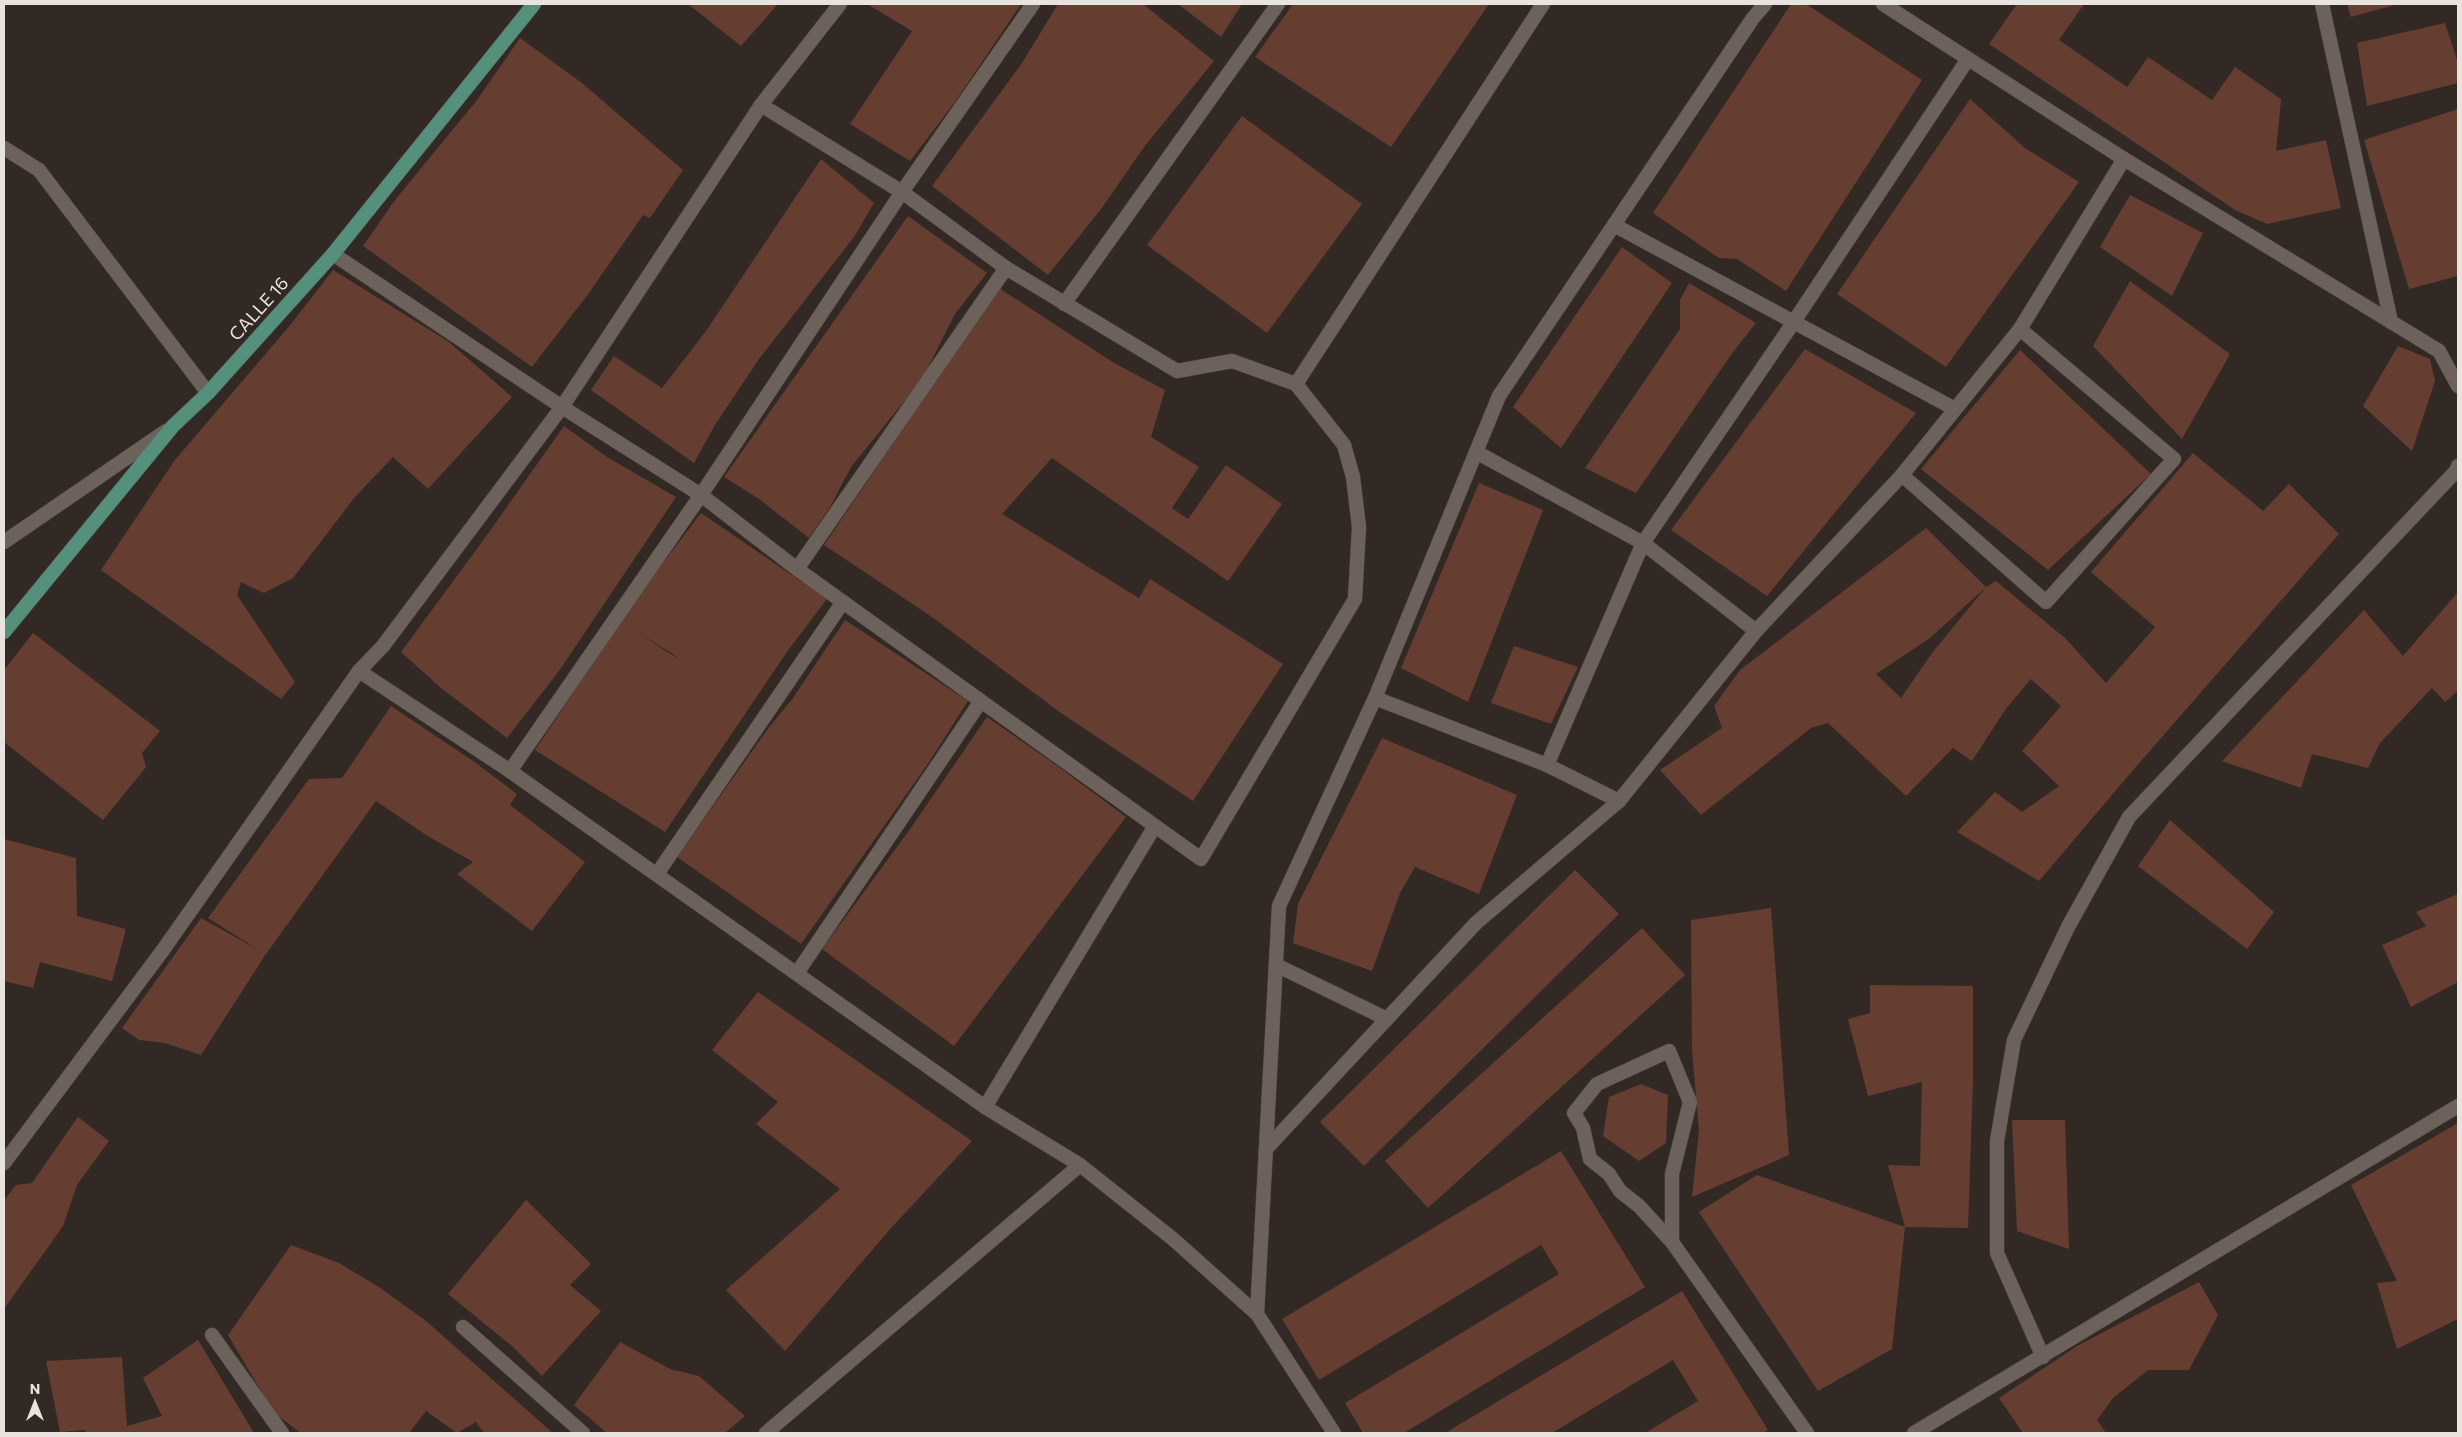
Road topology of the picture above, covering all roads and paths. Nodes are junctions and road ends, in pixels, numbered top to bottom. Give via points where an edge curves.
1 (534, 4) edge
2 (840, 4) edge
3 (1033, 4) edge
4 (1278, 4) edge
5 (1543, 4) edge
6 (1765, 4) edge
7 (1883, 4) edge
8 (2322, 4) edge
9 (1968, 60) junction
10 (761, 105) junction
11 (4, 148) edge
12 (2124, 159) junction
13 (902, 192) junction
14 (1614, 225) junction
15 (334, 254) junction
16 (1006, 268) junction
17 (1064, 304) junction
18 (2391, 322) junction
19 (1793, 323) junction
20 (2020, 329) junction
21 (1296, 384) junction
22 (2458, 386) edge
23 (208, 393) junction
24 (562, 407) junction
25 (1955, 409) junction
26 (173, 426) junction
27 (1476, 452) junction
28 (2458, 466) edge
29 (1902, 475) junction
30 (701, 495) junction
31 (4, 542) edge
32 (1643, 543) junction
33 (797, 569) junction
34 (843, 602) junction
35 (1756, 631) junction
36 (4, 632) edge
37 (359, 671) junction
38 (1375, 698) junction
39 (981, 701) junction
40 (1547, 765) junction
41 (510, 770) junction
42 (1619, 801) junction
43 (1155, 826) junction
44 (656, 874) junction
45 (1276, 965) junction
46 (797, 973) junction
47 (1387, 1019) junction
48 (2458, 1106) edge
49 (986, 1107) junction
50 (1266, 1149) junction
51 (4, 1163) edge
52 (1080, 1165) junction
53 (1672, 1242) junction
54 (1257, 1314) junction
55 (463, 1327) dead end
56 (212, 1335) dead end
57 (2043, 1357) junction
58 (282, 1433) edge
59 (583, 1433) edge
60 (766, 1433) edge
61 (1334, 1433) edge
62 (1808, 1433) edge
63 (1914, 1433) edge

1 - 15 main road, CALLE 16
2 - 10 street
3 - 13 street
4 - 17 street
5 - 21 street
6 - 14 street
7 - 9 street
8 - 18 street
9 - 12 street
9 - 19 street
10 - 13 street
10 - 24 street
11 - 23 street via 39,170
12 - 18 street
12 - 20 street
13 - 16 street
13 - 30 street
14 - 19 street
14 - 27 street via 1499,396
15 - 23 main road, CALLE 16
15 - 24 street
16 - 17 street
16 - 33 street
17 - 21 street via 1177,371 1232,361
18 - 22 street via 2439,351
19 - 25 street
19 - 32 street
20 - 25 street
20 - 29 street via 2174,459 2046,602
21 - 43 street via 1344,445 1353,477 1358,527 1355,598 1201,859
23 - 26 main road, CALLE 16
24 - 30 street
24 - 37 street via 384,646
25 - 29 street
26 - 31 street
26 - 36 main road, CALLE 16
27 - 32 street
27 - 38 street
28 - 57 street via 2129,817 2068,927 2014,1040 1997,1141 1997,1253
29 - 35 street
30 - 33 street
30 - 41 street
32 - 35 street
32 - 40 street
33 - 34 street
34 - 39 street
34 - 44 street
35 - 42 street
37 - 41 street
37 - 51 street via 163,950
38 - 40 street
38 - 45 street via 1279,906
39 - 43 street
39 - 46 street
40 - 42 street
41 - 44 street
42 - 47 street via 1476,923
43 - 49 street
44 - 46 street
45 - 47 street
45 - 50 street
46 - 49 street
47 - 50 street
48 - 57 street
49 - 52 street
50 - 54 street
52 - 54 street via 1173,1239
52 - 60 street
53 - 53 street via 1590,1158 1583,1128 1574,1113 1597,1084 1669,1051 1690,1102 1672,1174
53 - 62 street
54 - 61 street
55 - 59 street
56 - 58 street
57 - 63 street

